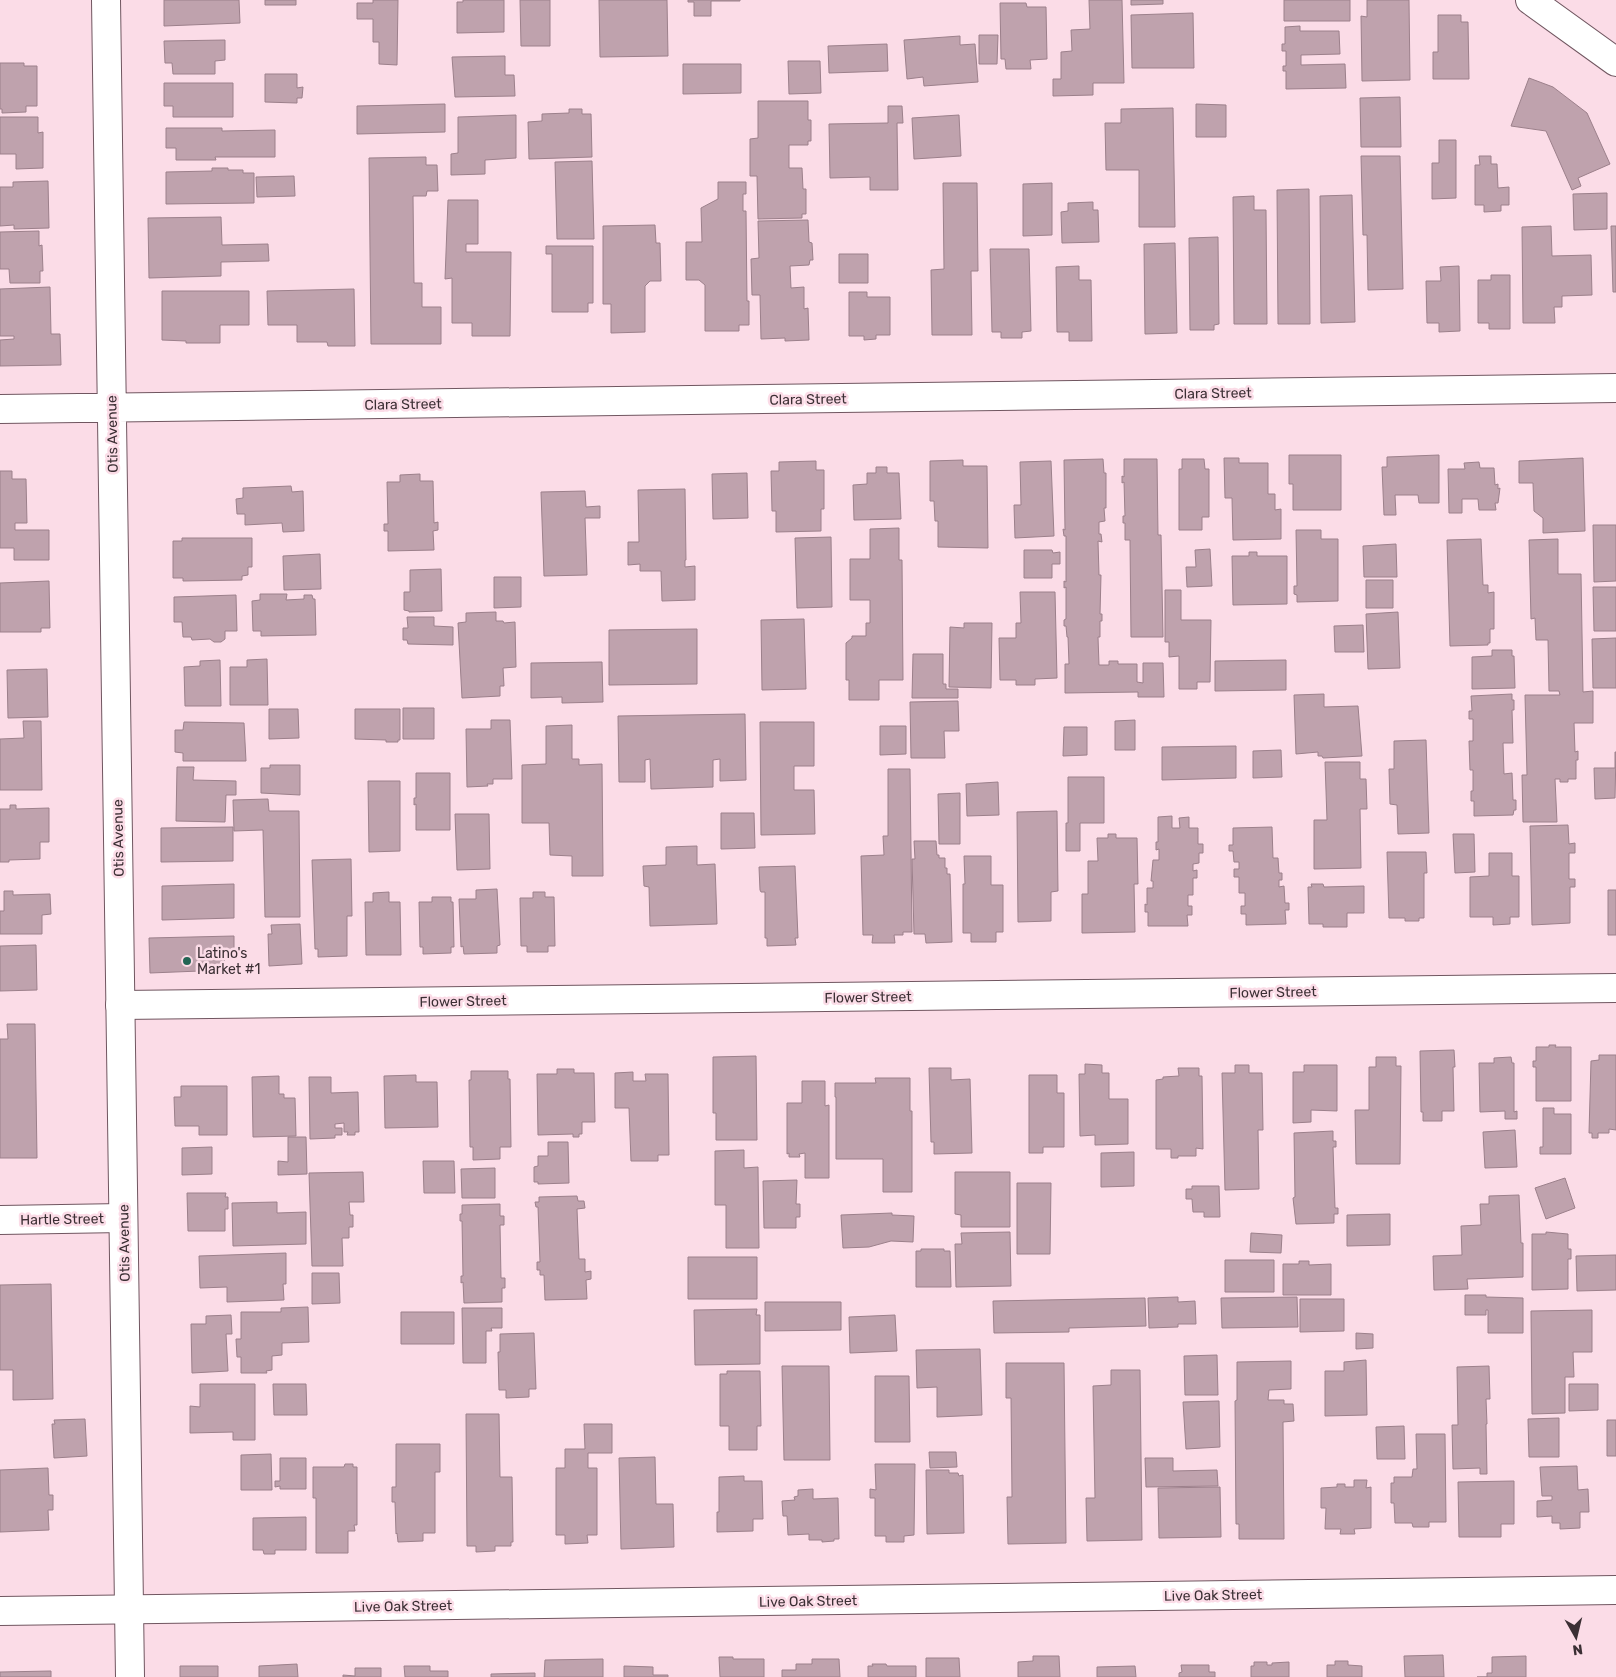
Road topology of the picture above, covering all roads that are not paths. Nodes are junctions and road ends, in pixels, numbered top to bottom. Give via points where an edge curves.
1 (106, 0) edge
2 (1530, 0) edge
3 (1616, 62) edge
4 (1616, 388) edge
5 (112, 408) junction
6 (0, 409) edge
7 (1616, 988) edge
8 (120, 1005) junction
9 (123, 1218) junction
10 (0, 1220) edge
11 (1616, 1590) edge
12 (128, 1609) junction
13 (0, 1611) edge
14 (130, 1677) edge

1 - 5 street, Otis Avenue
2 - 3 street
4 - 5 street, Clara Street
5 - 6 street, Clara Street
5 - 8 street, Otis Avenue
7 - 8 street, Flower Street
8 - 9 street, Otis Avenue
9 - 10 street, Hartle Street
9 - 12 street, Otis Avenue
11 - 12 street, Live Oak Street
12 - 13 street, Live Oak Street
12 - 14 street, Otis Avenue

